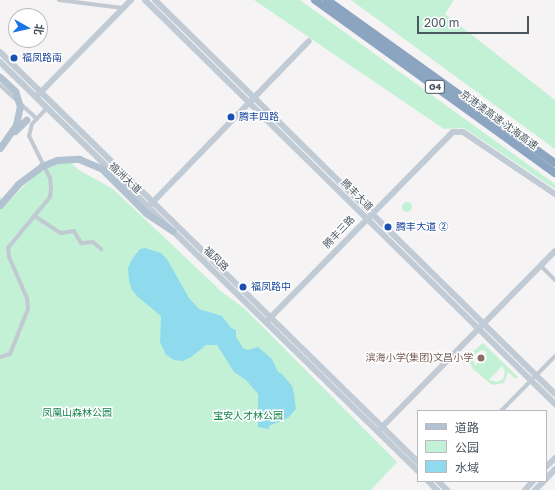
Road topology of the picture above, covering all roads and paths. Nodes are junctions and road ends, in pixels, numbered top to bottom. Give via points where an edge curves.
1 (59, 0) edge
2 (131, 0) edge
3 (146, 0) edge
4 (155, 0) edge
5 (315, 0) edge
6 (327, 0) edge
7 (122, 8) junction
8 (309, 41) dead end
9 (0, 52) edge
10 (0, 62) edge
11 (0, 77) edge
12 (0, 85) edge
13 (39, 95) junction
14 (252, 100) junction
15 (47, 108) junction
16 (37, 119) junction
17 (26, 120) dead end
18 (6, 141) junction
19 (0, 148) edge
20 (555, 163) edge
21 (555, 173) edge
22 (555, 194) edge
23 (0, 205) edge
24 (151, 205) junction
25 (369, 216) junction
26 (36, 217) dead end
27 (172, 231) junction
28 (101, 249) dead end
29 (555, 251) edge
30 (541, 266) junction
31 (222, 275) junction
32 (555, 280) edge
33 (268, 320) junction
34 (481, 326) junction
35 (555, 356) edge
36 (0, 357) edge
37 (534, 378) junction
38 (555, 394) edge
39 (555, 404) edge
40 (502, 410) edge
41 (380, 429) junction
42 (555, 458) edge
43 (417, 461) edge
44 (547, 466) edge
45 (555, 469) edge
46 (417, 470) edge
47 (547, 478) edge
48 (429, 482) edge
49 (439, 482) edge
50 (532, 482) edge
51 (543, 482) edge
52 (437, 490) edge
53 (447, 490) edge
54 (525, 490) edge
55 (535, 490) edge

1 - 7 street
2 - 7 street
3 - 14 street, 腾丰大道
4 - 14 street, 腾丰大道
5 - 21 highway, 京港澳高速 沈海高速 / G4
6 - 20 highway, 京港澳高速 沈海高速 / G4
7 - 13 street
8 - 14 street
9 - 13 street, 福凤路
10 - 13 street, 福凤路
11 - 18 main road via 13,87 20,102 18,118
12 - 16 street
13 - 15 street, 福凤路
13 - 24 street, 福凤路
14 - 24 street
14 - 25 street, 腾丰大道
15 - 16 street
15 - 24 street, 福凤路
16 - 36 street via 30,129 29,139 48,172 50,197 8,248 8,257 27,298 28,308 10,354
17 - 18 main road
18 - 19 main road
22 - 25 street, 腾丰三路 via 458,131 449,134
23 - 27 main road, 福洲大道 via 32,172 52,161 79,159 98,166 154,220
24 - 27 street, 福凤路
24 - 31 street, 福凤路
25 - 33 street, 腾丰三路
25 - 34 street, 腾丰大道
26 - 28 street via 61,233 74,231 81,243 93,242
27 - 31 street, 福凤路
29 - 30 street
30 - 32 street
30 - 34 street
31 - 33 street, 福凤路
33 - 41 street, 福凤路
34 - 37 street, 腾丰大道
34 - 41 street
35 - 37 street
37 - 38 street, 腾丰大道
37 - 39 street, 腾丰大道
37 - 40 street
41 - 43 street, 福凤路
41 - 46 street, 福凤路
42 - 44 street
45 - 47 street
48 - 52 street
49 - 53 street
50 - 54 street
51 - 55 street

